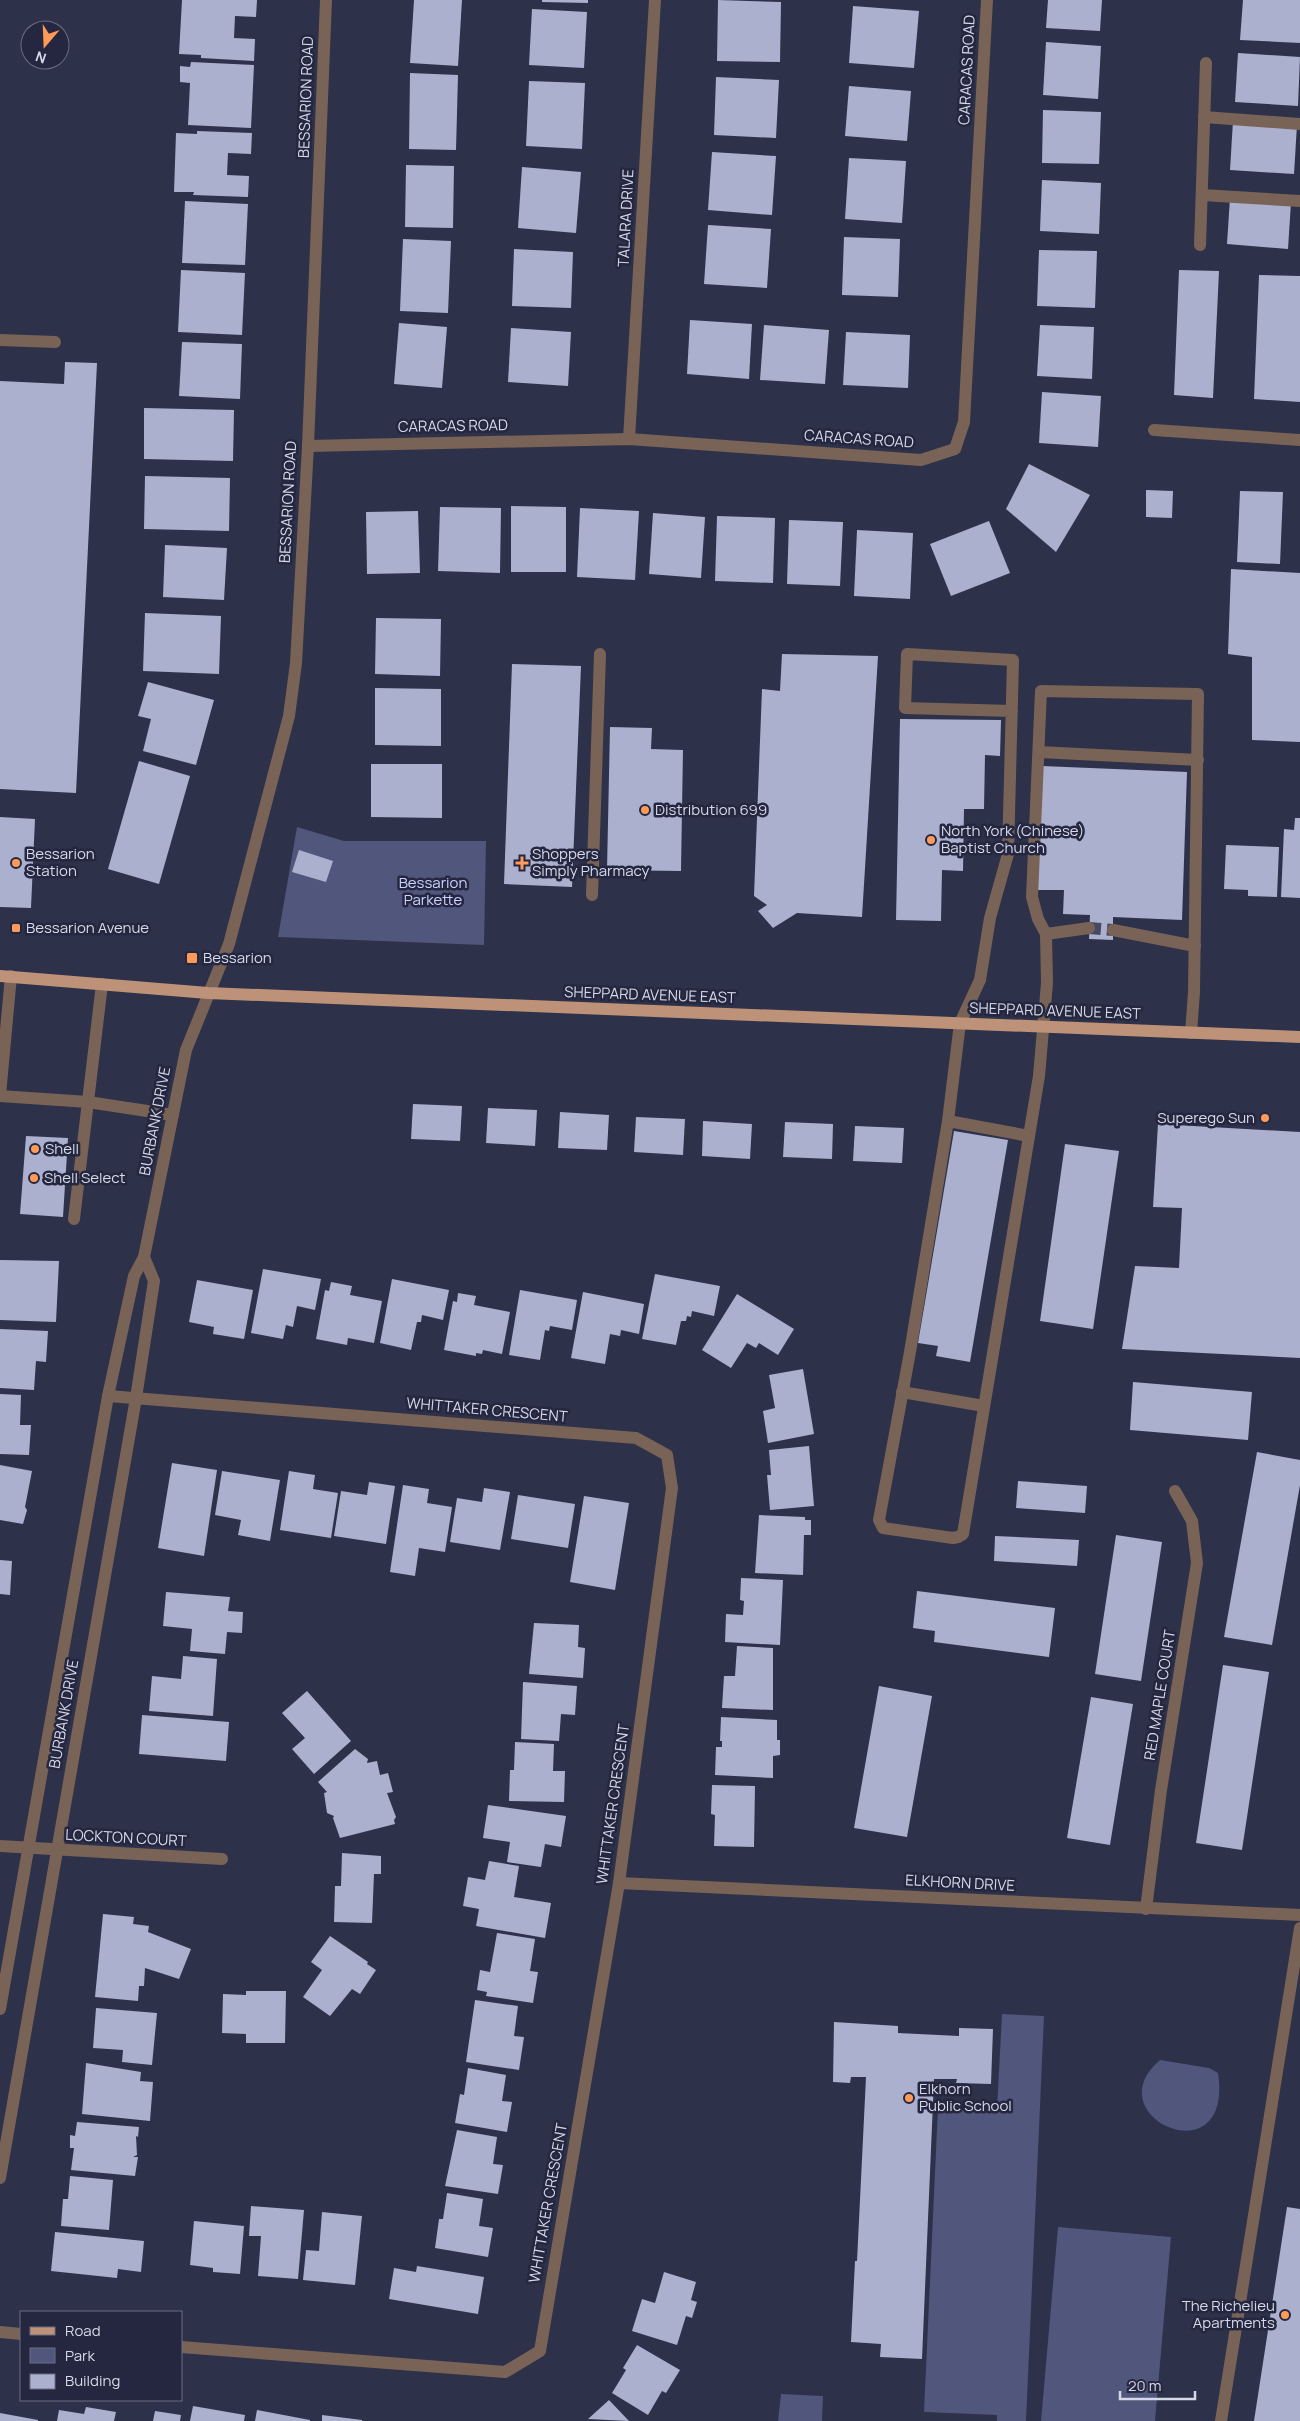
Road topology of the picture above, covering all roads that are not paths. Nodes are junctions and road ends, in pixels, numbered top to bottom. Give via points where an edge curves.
1 (326, 0) edge
2 (655, 0) edge
3 (987, 0) edge
4 (1206, 63) dead end
5 (1204, 117) junction
6 (1300, 124) edge
7 (1202, 195) junction
8 (1300, 201) edge
9 (1200, 244) dead end
10 (0, 340) edge
11 (55, 342) dead end
12 (1154, 430) dead end
13 (629, 439) junction
14 (1300, 440) edge
15 (308, 446) junction
16 (600, 654) dead end
17 (1012, 712) junction
18 (1039, 752) junction
19 (1198, 760) junction
20 (592, 895) dead end
21 (1089, 928) tunnel mouth
22 (1113, 930) tunnel mouth
23 (1046, 934) junction
24 (1195, 946) junction
25 (5, 976) edge
26 (102, 984) junction
27 (208, 993) junction
28 (960, 1023) junction
29 (1043, 1027) junction
30 (1191, 1032) junction
31 (1300, 1037) edge
32 (0, 1096) edge
33 (88, 1102) junction
34 (173, 1115) junction
35 (948, 1121) junction
36 (1029, 1136) junction
37 (74, 1219) dead end
38 (144, 1257) junction
39 (902, 1392) junction
40 (108, 1396) junction
41 (136, 1398) junction
42 (984, 1406) junction
43 (1175, 1491) dead end
44 (0, 1846) edge
45 (28, 1848) junction
46 (56, 1850) junction
47 (222, 1859) dead end
48 (619, 1883) junction
49 (1146, 1909) junction
50 (1300, 1915) edge
51 (1300, 1928) edge
52 (0, 2009) edge
53 (0, 2178) edge
54 (0, 2332) edge
55 (20, 2334) edge
56 (182, 2346) edge
57 (1221, 2421) edge

1 - 15 street, BESSARION ROAD
2 - 13 street, TALARA DRIVE
3 - 13 street, CARACAS ROAD via 964,422 955,449 921,460
4 - 5 street
5 - 6 street
5 - 7 street
7 - 8 street
7 - 9 street
10 - 11 street
12 - 14 street
13 - 15 street, CARACAS ROAD
15 - 27 street, BESSARION ROAD via 296,663 289,716 229,944
16 - 20 street
17 - 17 street via 1013,660 907,654 905,708
17 - 28 street via 1008,854 990,918 980,980
18 - 19 street
18 - 19 street via 1041,691 1198,694
18 - 23 street via 1032,897
19 - 24 street
21 - 23 street
22 - 24 street
23 - 29 street via 1047,983
24 - 30 street
25 - 26 main road, SHEPPARD AVENUE EAST
25 - 32 street
26 - 27 main road, SHEPPARD AVENUE EAST
26 - 33 street
27 - 28 main road, SHEPPARD AVENUE EAST
27 - 34 street, BURBANK DRIVE via 186,1050
28 - 29 main road, SHEPPARD AVENUE EAST
28 - 35 street
29 - 30 main road, SHEPPARD AVENUE EAST
29 - 36 street
30 - 31 main road, SHEPPARD AVENUE EAST
32 - 33 street
33 - 34 street
33 - 37 street
34 - 38 street, BURBANK DRIVE
35 - 36 street
35 - 39 street
36 - 42 street
38 - 40 street, BURBANK DRIVE via 134,1276
38 - 41 street, BURBANK DRIVE via 154,1281
39 - 42 street
39 - 42 street via 879,1520 883,1528 953,1538 963,1534
40 - 41 street, WHITTAKER CRESCENT
40 - 45 street, BURBANK DRIVE
41 - 46 street, BURBANK DRIVE
41 - 48 street, WHITTAKER CRESCENT via 636,1438 667,1456 672,1488
43 - 49 street, RED MAPLE COURT via 1192,1521 1196,1563
44 - 45 street, LOCKTON COURT
45 - 46 street, LOCKTON COURT
45 - 52 street, BURBANK DRIVE
46 - 47 street, LOCKTON COURT
46 - 53 street, BURBANK DRIVE
48 - 49 street, ELKHORN DRIVE
48 - 56 street, WHITTAKER CRESCENT via 540,2351 505,2372
49 - 50 street, ELKHORN DRIVE
51 - 57 street
54 - 55 street

